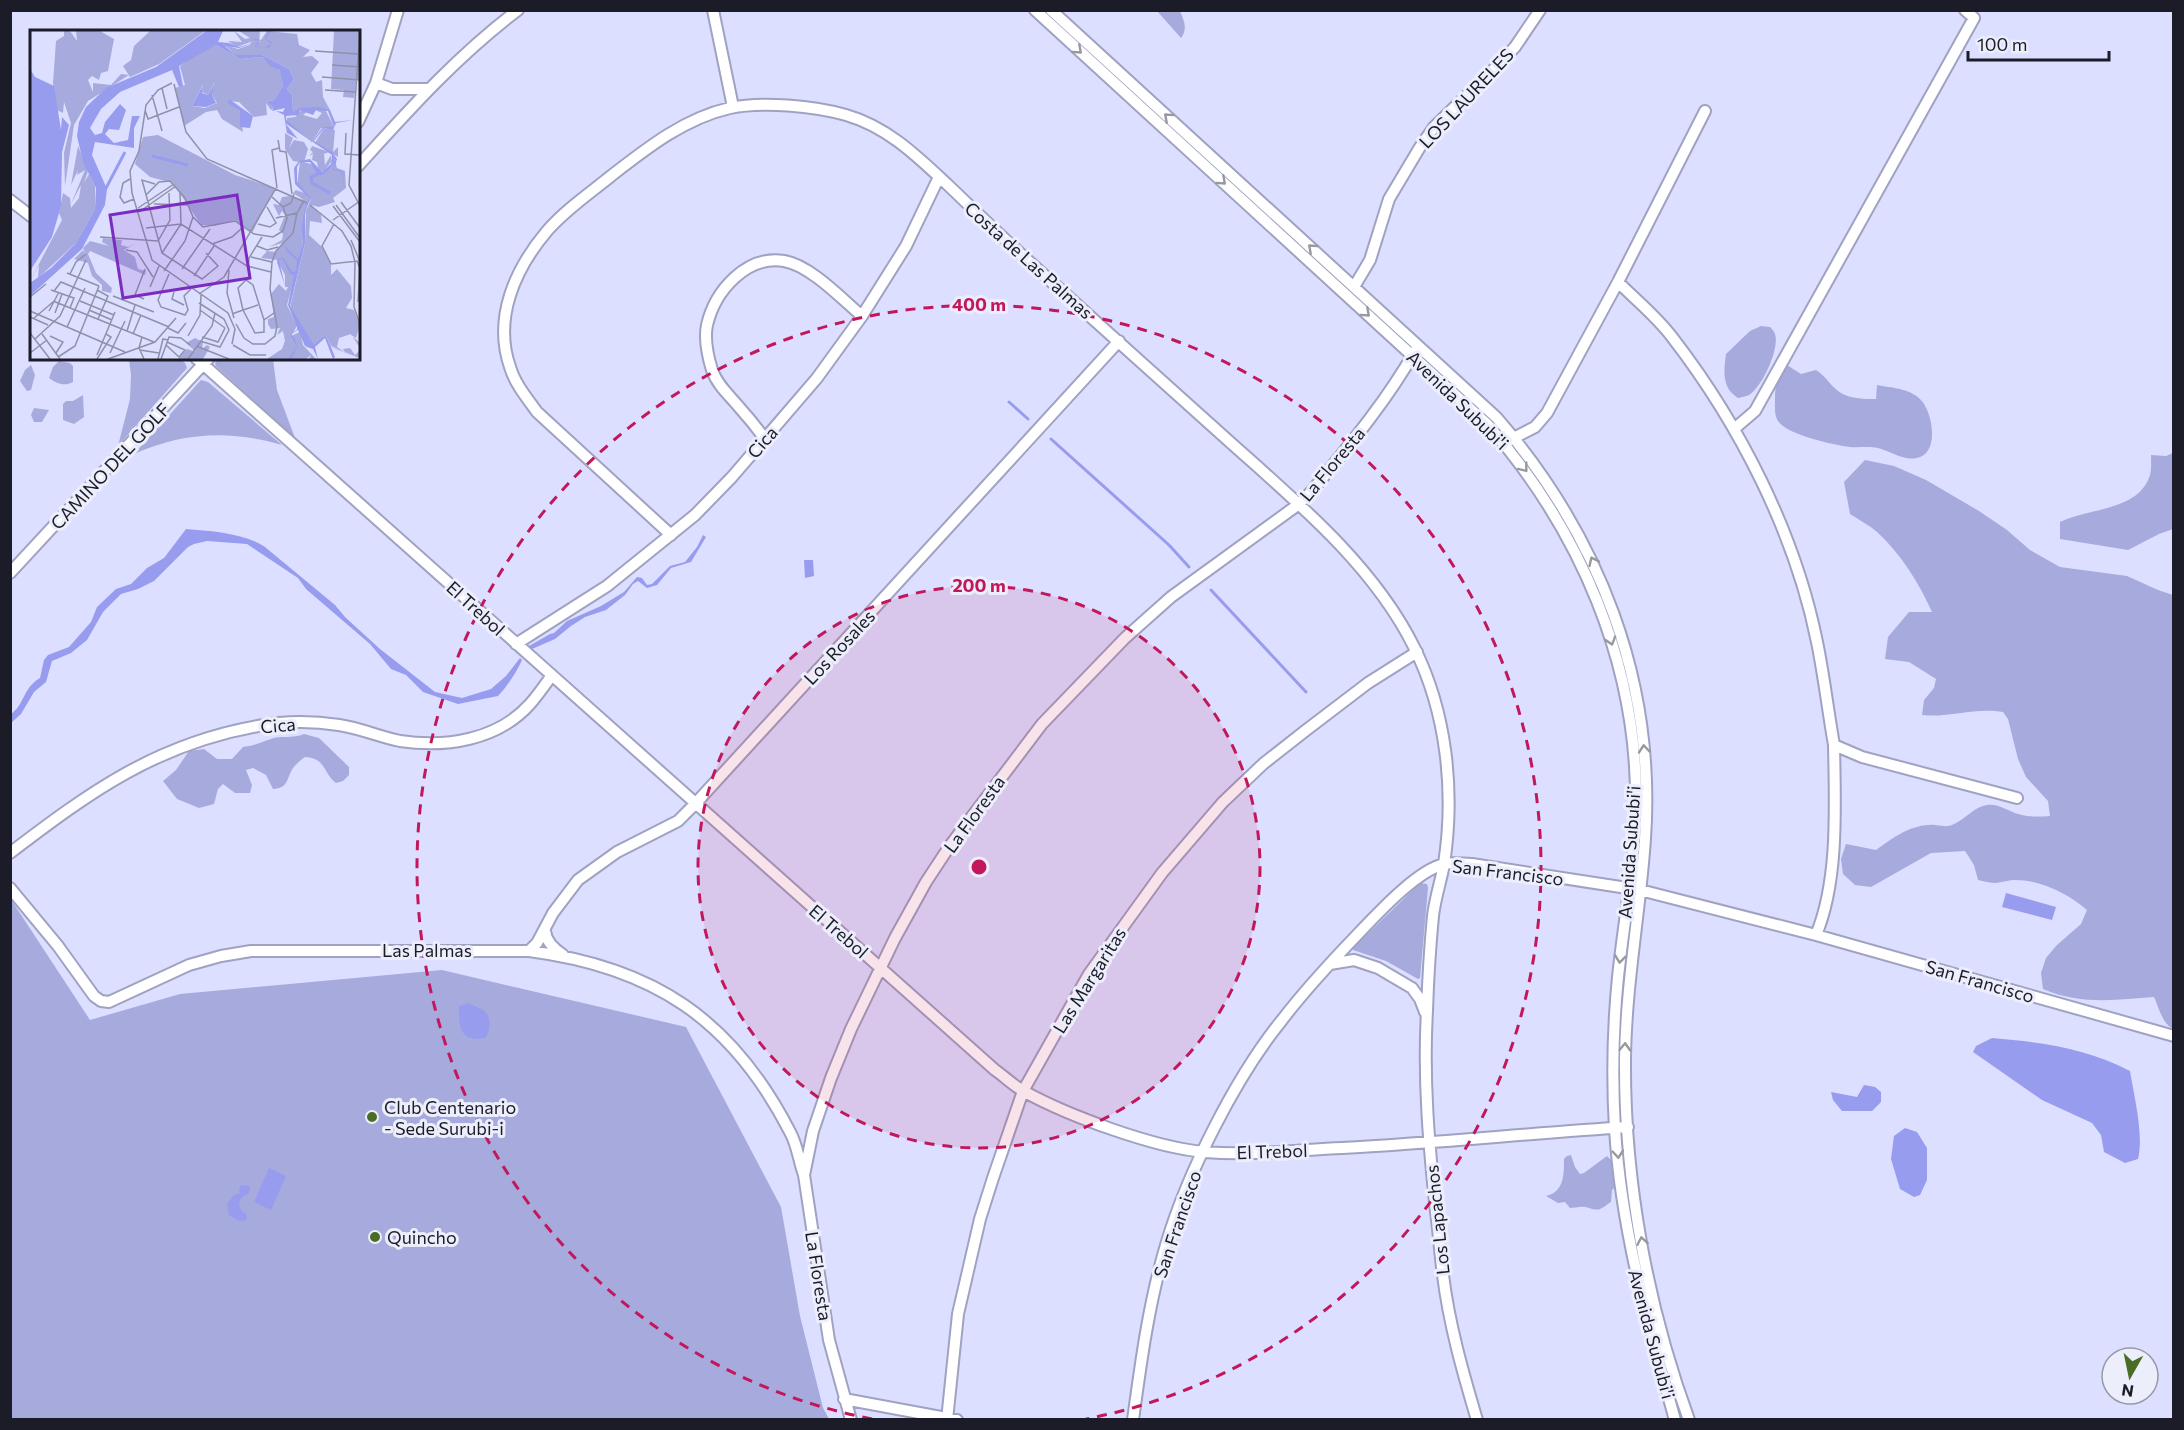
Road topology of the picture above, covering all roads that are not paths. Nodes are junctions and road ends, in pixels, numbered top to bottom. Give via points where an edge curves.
1 (398, 10) edge
2 (518, 10) edge
3 (713, 10) edge
4 (1035, 10) edge
5 (1051, 10) edge
6 (1540, 10) edge
7 (1965, 10) edge
8 (376, 83) junction
9 (428, 89) junction
10 (733, 107) junction
11 (1705, 111) dead end
12 (360, 118) edge
13 (360, 164) edge
14 (939, 177) junction
15 (10, 200) edge
16 (30, 215) edge
17 (1618, 282) junction
18 (1354, 286) junction
19 (862, 316) junction
20 (1119, 341) junction
21 (1416, 350) junction
22 (203, 361) edge
23 (1734, 429) junction
24 (765, 439) junction
25 (1509, 441) junction
26 (1299, 504) junction
27 (671, 535) junction
28 (10, 573) edge
29 (516, 644) junction
30 (1417, 652) junction
31 (552, 675) junction
32 (1834, 745) junction
33 (2017, 798) dead end
34 (695, 804) junction
35 (10, 853) edge
36 (1444, 864) junction
37 (10, 888) edge
38 (1634, 889) junction
39 (545, 931) junction
40 (1816, 935) junction
41 (529, 951) junction
42 (563, 955) junction
43 (1330, 963) junction
44 (881, 967) junction
45 (1426, 1016) junction
46 (2174, 1036) edge
47 (1023, 1091) junction
48 (1628, 1127) junction
49 (1615, 1128) junction
50 (813, 1131) junction
51 (791, 1133) junction
52 (1428, 1143) junction
53 (1204, 1152) junction
54 (804, 1175) junction
55 (844, 1399) junction
56 (1688, 1417) edge
57 (851, 1419) edge
58 (950, 1419) edge
59 (1133, 1419) edge
60 (1478, 1419) edge
61 (1676, 1419) edge

1 - 8 street
2 - 9 street
3 - 10 street
4 -> 21 street, Avenida Sububi'i
18 -> 5 street, Avenida Sububi'i
6 - 18 street, LOS LAURELES via 1515,46 1434,127 1420,147 1389,199 1370,260
7 - 23 street via 1974,18 1969,28 1755,411
8 - 9 street via 392,89
8 - 12 street
9 - 13 street
10 - 14 street, Costa de Las Palmas via 807,107 850,116 881,129
10 - 27 street, Costa de Las Palmas via 680,128 650,146 576,204 548,230 527,259 512,285 505,310 504,342 510,370 537,412
11 - 17 street
14 - 19 street, Cica via 906,246
14 - 20 street, Costa de Las Palmas
15 - 16 street
17 - 23 street via 1671,336
17 - 25 street via 1547,414
18 - 21 street, Avenida Sububi'i
19 - 24 street, Cica via 818,378
19 - 24 street via 810,273 785,261 749,267 726,287 714,305 707,327 713,373
20 - 26 street, Costa de Las Palmas
20 - 34 street, Los Rosales
21 - 25 street, Avenida Sububi'i via 1479,401
21 - 26 street, La Floresta via 1387,396
22 - 28 street, CAMINO DEL GOLF
22 - 29 street, El Trebol
23 - 32 street via 1764,484 1798,572 1816,641
24 - 27 street, Cica via 695,515
25 - 38 street, Avenida Sububi'i via 1542,473 1583,541 1621,633 1637,698 1646,766 1646,838
26 - 30 street, Costa de Las Palmas via 1373,582
26 - 44 street, La Floresta via 1171,597 1125,638 1042,724 949,847
27 - 29 street, Cica via 607,586
29 - 31 street, El Trebol
30 - 36 street, Los Lapachos via 1444,742 1449,794
30 - 47 street, Las Margaritas via 1305,731 1223,802 1162,873 1089,974
31 - 34 street, El Trebol
31 - 35 street, Cica via 529,705 507,723 460,742 402,741 315,722 260,725 194,742 157,756 107,783
32 - 33 street via 1862,757
32 - 40 street via 1833,846 1827,900
34 - 39 street, Los Rosales via 678,821 617,852 586,873 563,897
34 - 44 street, El Trebol
36 - 38 street, San Francisco via 1472,864
36 - 43 street, San Francisco via 1417,878
36 - 45 street, Los Lapachos via 1434,910
37 - 41 street, Las Palmas via 94,996 109,1002 189,965 251,951
38 - 40 street, San Francisco
48 -> 38 street, Avenida Sububi'i via 1625,1060
38 -> 49 street, Avenida Sububi'i via 1618,980
39 - 41 street, Los Rosales
39 - 42 street via 553,948
40 - 46 street, San Francisco
41 - 42 street, Las Palmas
42 - 51 street, Las Palmas via 652,984 715,1029 742,1057
43 - 45 street via 1354,960 1398,978 1412,988
43 - 53 street, San Francisco via 1256,1057 1230,1098
44 - 47 street, El Trebol
44 - 50 street, La Floresta via 850,1029
45 - 52 street, Los Lapachos
47 - 53 street, El Trebol via 1155,1142
47 - 58 street, Las Margaritas via 968,1269 958,1314
48 - 49 street, El Trebol
56 -> 48 street, Avenida Sububi'i via 1647,1272 1633,1189
49 - 52 street, El Trebol
49 -> 61 street, Avenida Sububi'i via 1636,1274
50 - 51 street via 808,1137
50 - 54 street, La Floresta
51 - 54 street, Las Palmas
52 - 53 street, El Trebol
52 - 60 street, Los Lapachos via 1443,1279
53 - 59 street, San Francisco via 1166,1245 1145,1337
54 - 55 street, La Floresta via 829,1340
55 - 57 street, La Floresta
55 - 58 street
56 - 61 street

